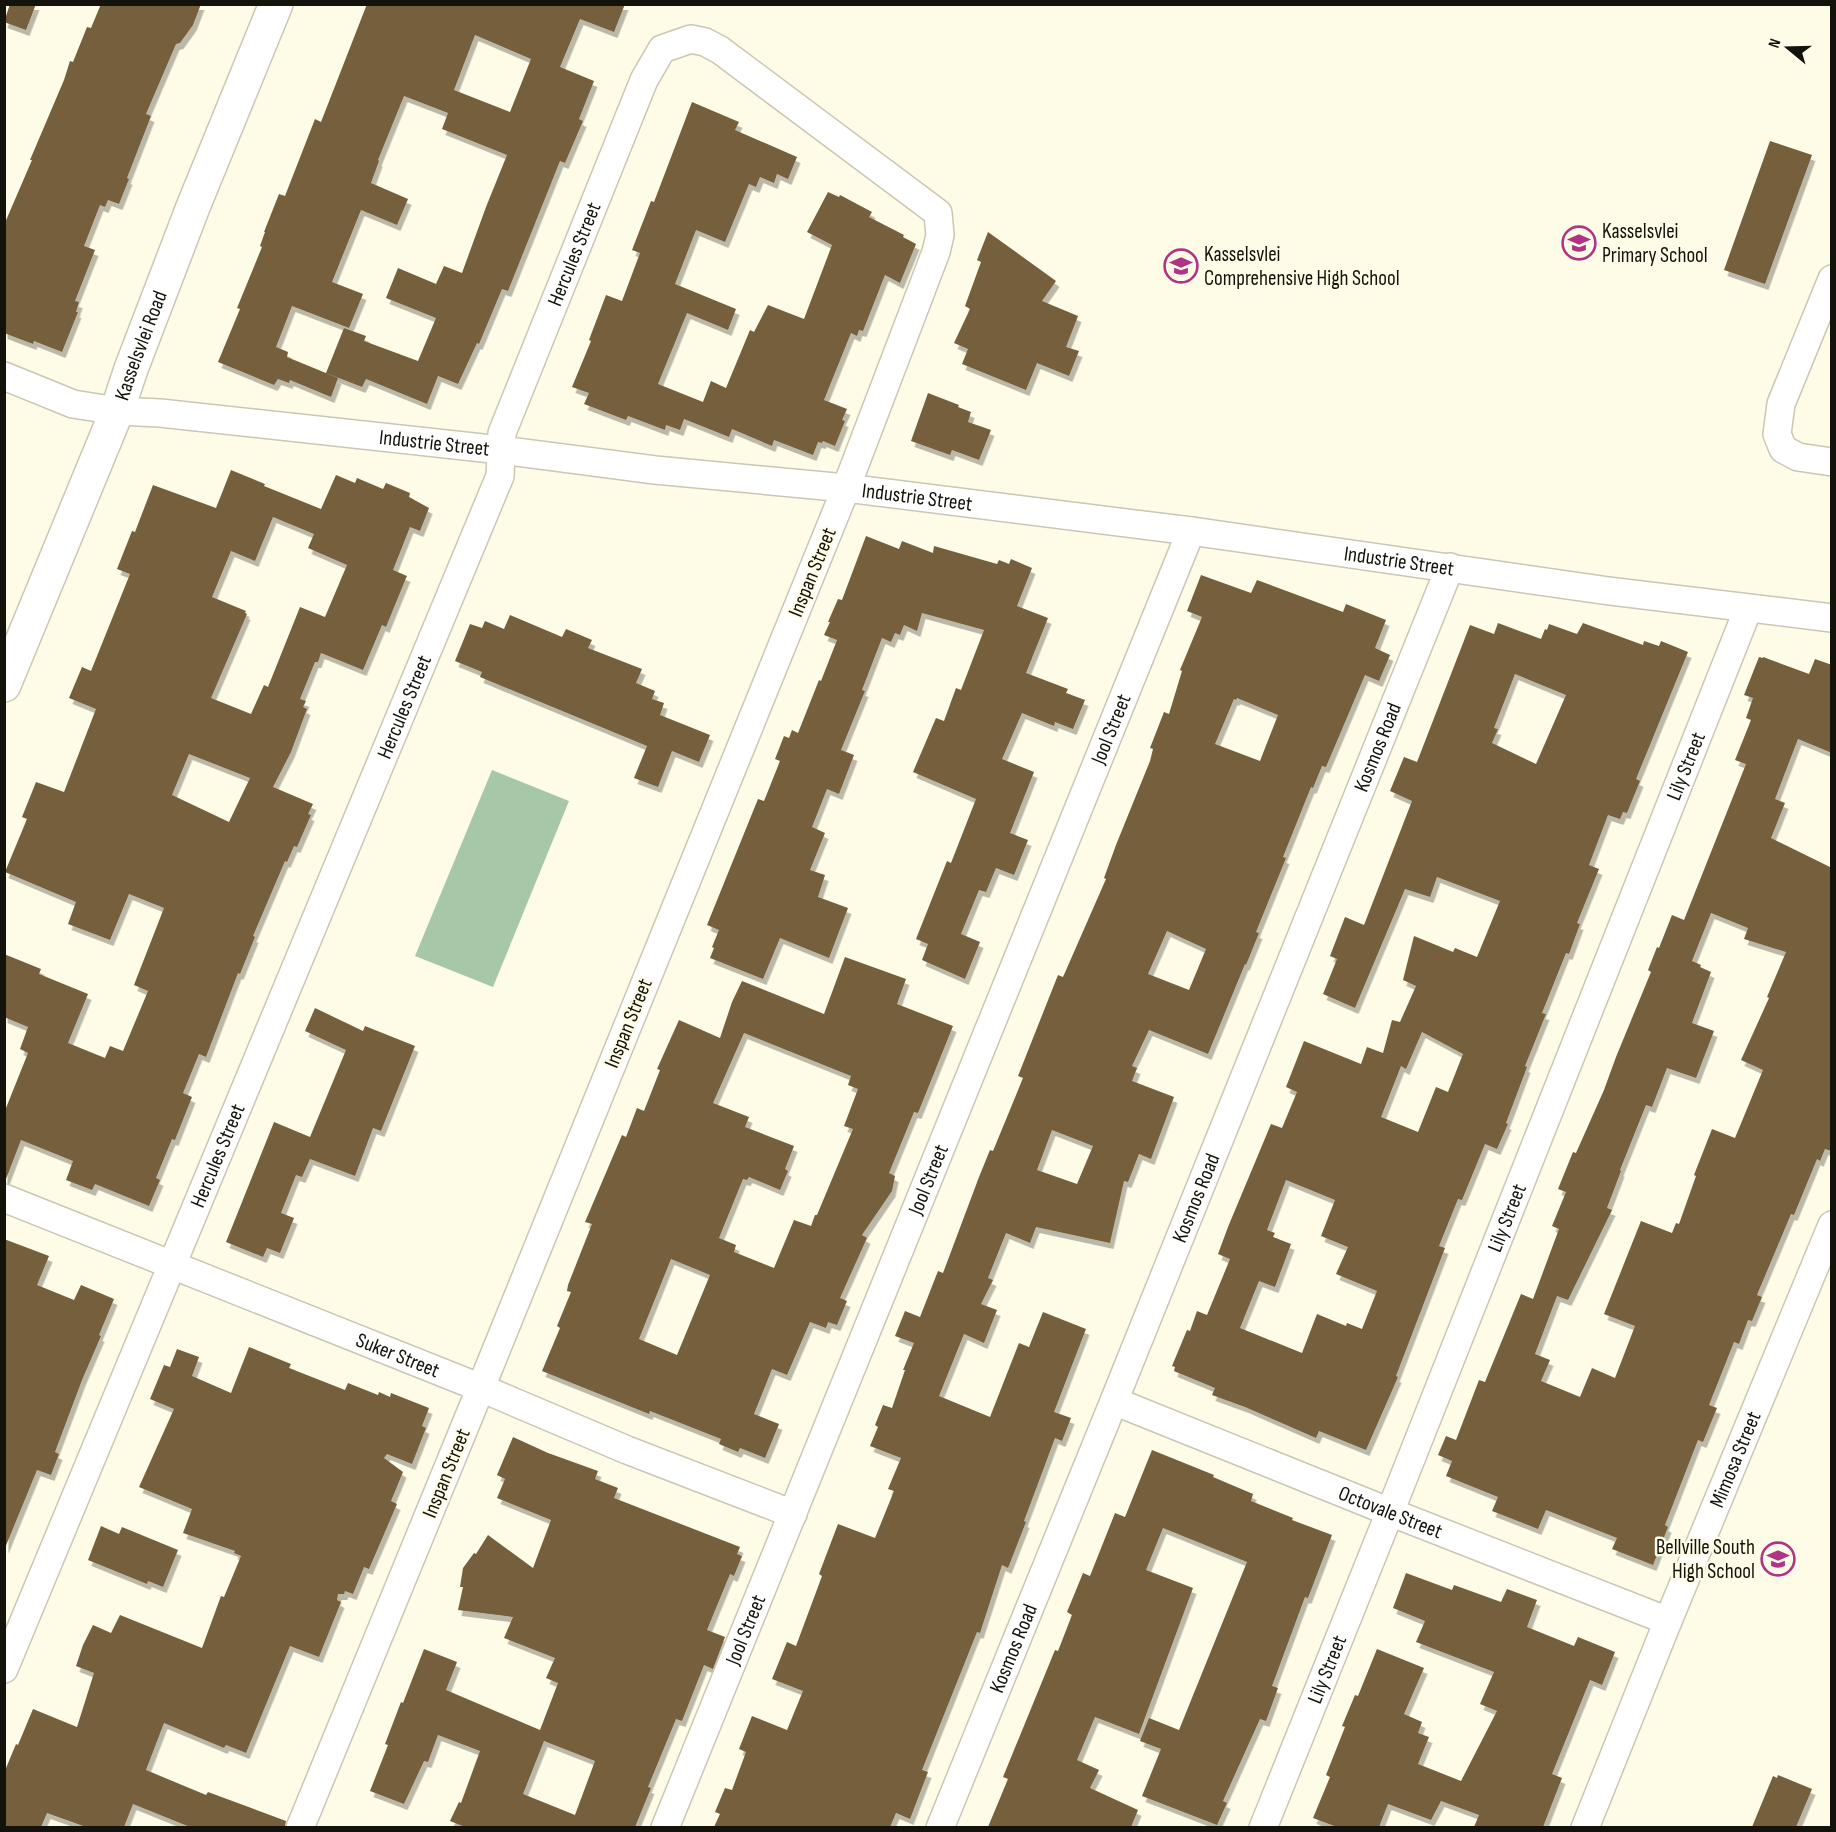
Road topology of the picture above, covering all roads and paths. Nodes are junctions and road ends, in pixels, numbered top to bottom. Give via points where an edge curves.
1 (276, 4) edge
2 (938, 213) joint
3 (1832, 279) edge
4 (4, 376) edge
5 (117, 411) junction
6 (501, 450) junction
7 (1832, 462) edge
8 (846, 488) junction
9 (1191, 531) junction
10 (1450, 567) junction
11 (1748, 609) junction
12 (1832, 618) edge
13 (4, 685) edge
14 (4, 1198) edge
15 (1832, 1225) edge
16 (172, 1264) junction
17 (480, 1388) junction
18 (1114, 1401) junction
19 (1390, 1512) junction
20 (793, 1514) junction
21 (1668, 1621) junction
22 (4, 1669) edge
23 (300, 1827) edge
24 (665, 1827) edge
25 (940, 1827) edge
26 (1263, 1827) edge
27 (1585, 1827) edge

1 - 5 street, Kasselsvlei Road via 193,207
2 - 6 street, Hercules Street via 720,50 691,39 662,49 644,80 502,433
2 - 8 street, Inspan Street via 940,236 936,252
3 - 7 street via 1780,404 1777,434 1783,449 1798,457
4 - 5 street, Industrie Street via 73,404
5 - 6 street, Industrie Street
5 - 13 street, Kasselsvlei Road
6 - 8 street, Industrie Street via 655,470
6 - 16 street, Hercules Street via 500,476
8 - 9 street, Industrie Street
8 - 17 street, Inspan Street
9 - 10 street, Industrie Street
9 - 20 street, Jool Street
10 - 11 street, Industrie Street
10 - 18 street, Kosmos Road
11 - 12 street, Industrie Street
11 - 19 street, Lily Street
14 - 16 street, Suker Street
15 - 21 street, Mimosa Street
16 - 17 street, Suker Street
16 - 22 street, Hercules Street
17 - 20 street, Suker Street
17 - 23 street, Inspan Street
18 - 19 street, Octovale Street
18 - 25 street, Kosmos Road
19 - 21 street, Octovale Street
19 - 26 street, Lily Street
20 - 24 street, Jool Street
21 - 27 street, Mimosa Street

